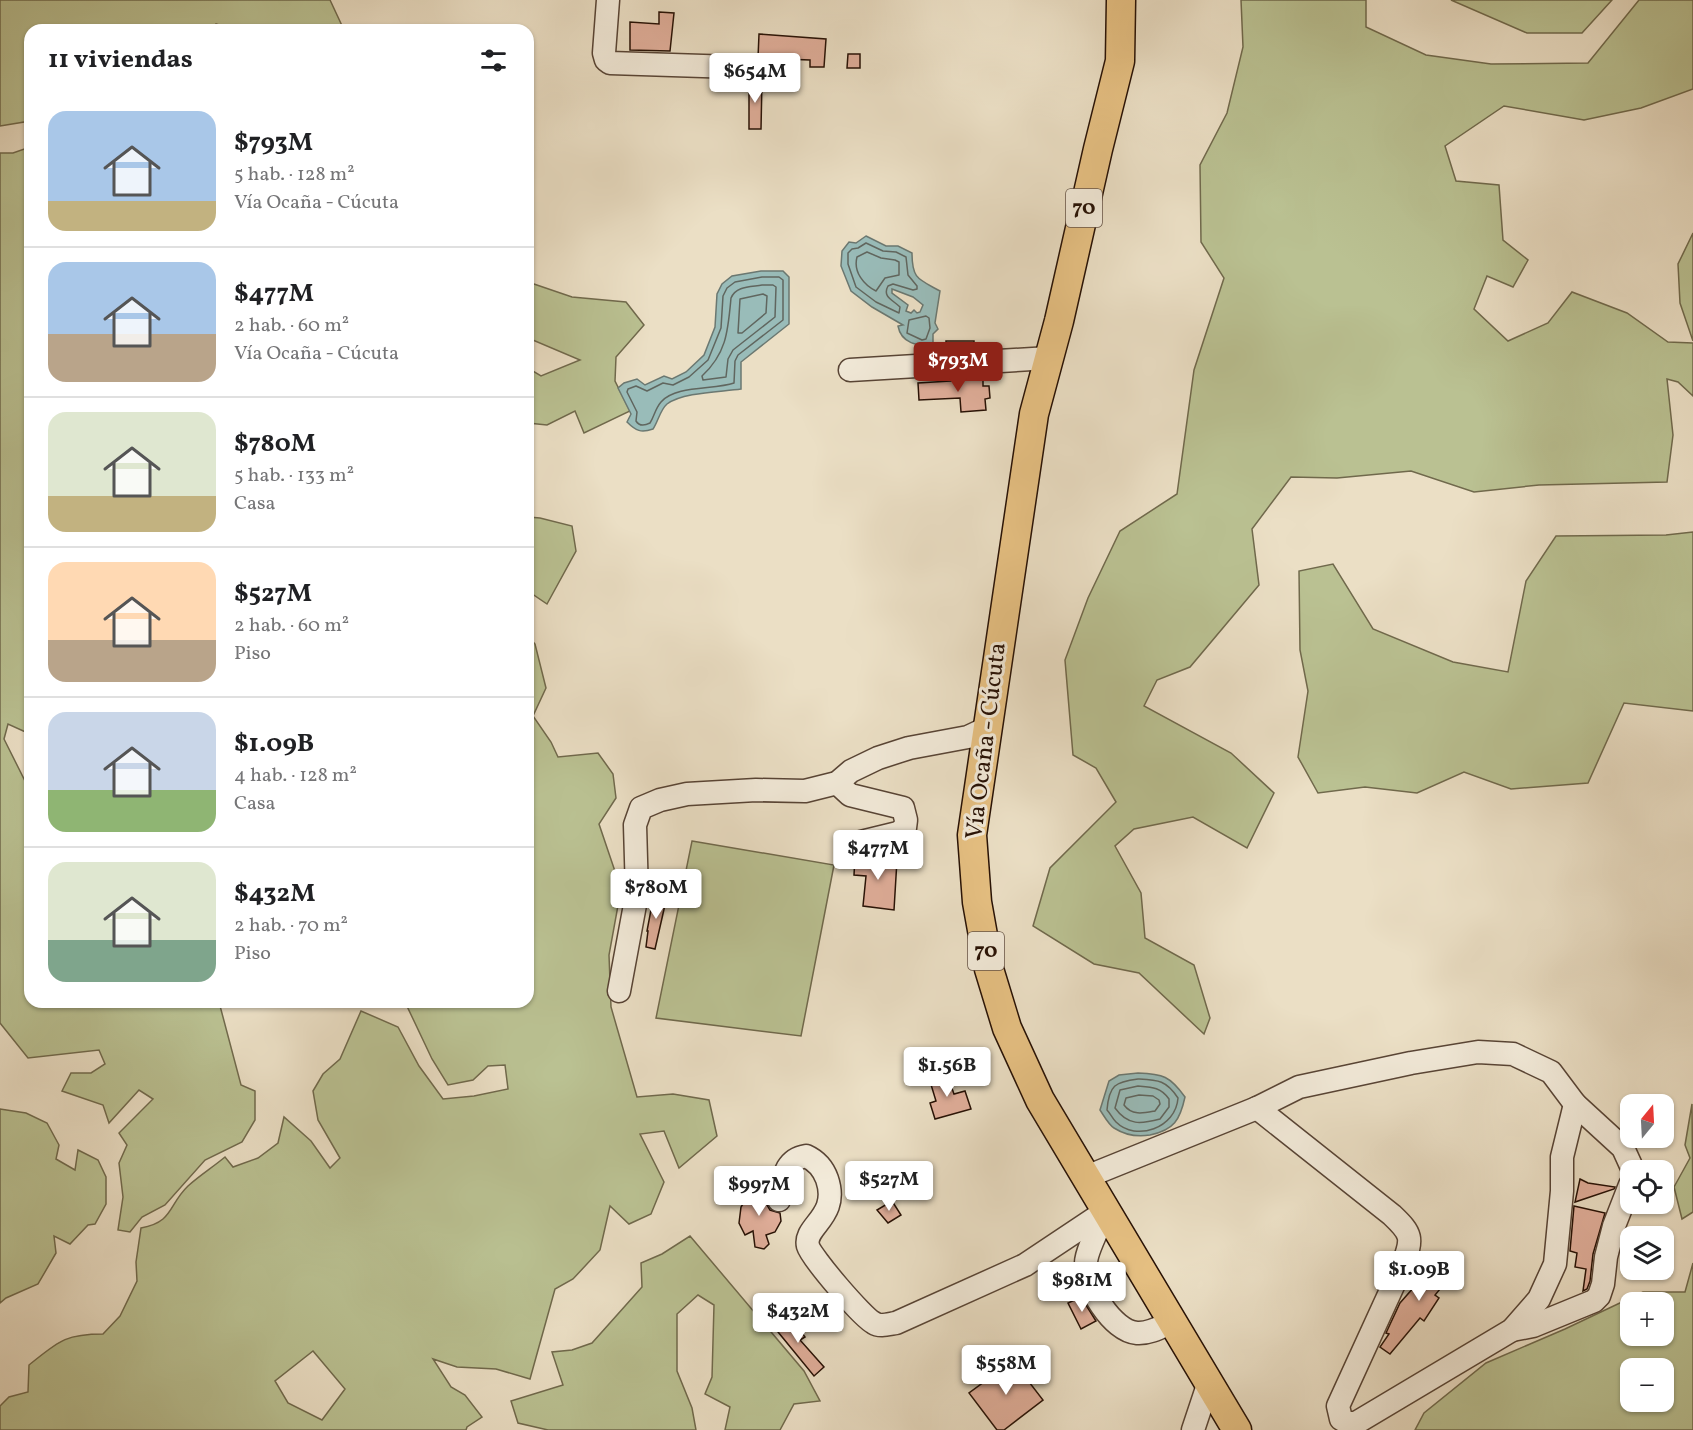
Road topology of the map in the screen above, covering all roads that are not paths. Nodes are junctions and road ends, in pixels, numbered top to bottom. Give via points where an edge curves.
1 (608, 0) edge
2 (1121, 0) edge
3 (734, 67) dead end
4 (1049, 358) junction
5 (850, 370) dead end
6 (987, 728) junction
7 (837, 783) junction
8 (857, 843) dead end
9 (619, 991) dead end
10 (1575, 1104) junction
11 (1257, 1108) junction
12 (1628, 1160) edge
13 (1086, 1177) junction
14 (780, 1200) dead end
15 (1106, 1211) junction
16 (1620, 1211) edge
17 (1172, 1322) junction
18 (1512, 1330) junction
19 (1209, 1382) junction
20 (1193, 1430) edge
21 (1237, 1430) edge

1 - 3 street via 604,53 610,63
2 - 4 main road, Vía Ocaña - Cúcuta / 70 via 1120,61
4 - 5 street
4 - 6 main road, Vía Ocaña - Cúcuta / 70 via 1034,414
6 - 7 street via 968,737 878,758
6 - 13 main road, Vía Ocaña - Cúcuta / 70 via 972,835 976,902 989,969 1007,1028 1040,1100
7 - 8 street via 850,795 903,808 905,813 905,828 898,833
7 - 9 street via 806,791 687,794 641,808 635,825 637,894
10 - 11 street via 1551,1072 1535,1063 1513,1054 1478,1052 1299,1087
10 - 12 street via 1623,1148
10 - 18 street via 1562,1157 1563,1191 1555,1264 1539,1299
11 - 13 street
11 - 18 street via 1392,1215 1407,1229 1411,1242 1338,1406 1341,1419 1356,1423
13 - 15 main road, Vía Ocaña - Cúcuta / 70
14 - 15 street via 792,1160 807,1156 817,1161 831,1191 830,1205 812,1232 808,1247 865,1317 877,1325 896,1323 1024,1265
15 - 17 main road, Vía Ocaña - Cúcuta / 70
15 - 17 street via 1086,1261 1088,1275 1106,1312 1118,1325 1135,1333 1147,1333
16 - 18 street via 1599,1296 1533,1326
17 - 19 main road, Vía Ocaña - Cúcuta / 70
19 - 20 street
19 - 21 main road, Vía Ocaña - Cúcuta / 70

